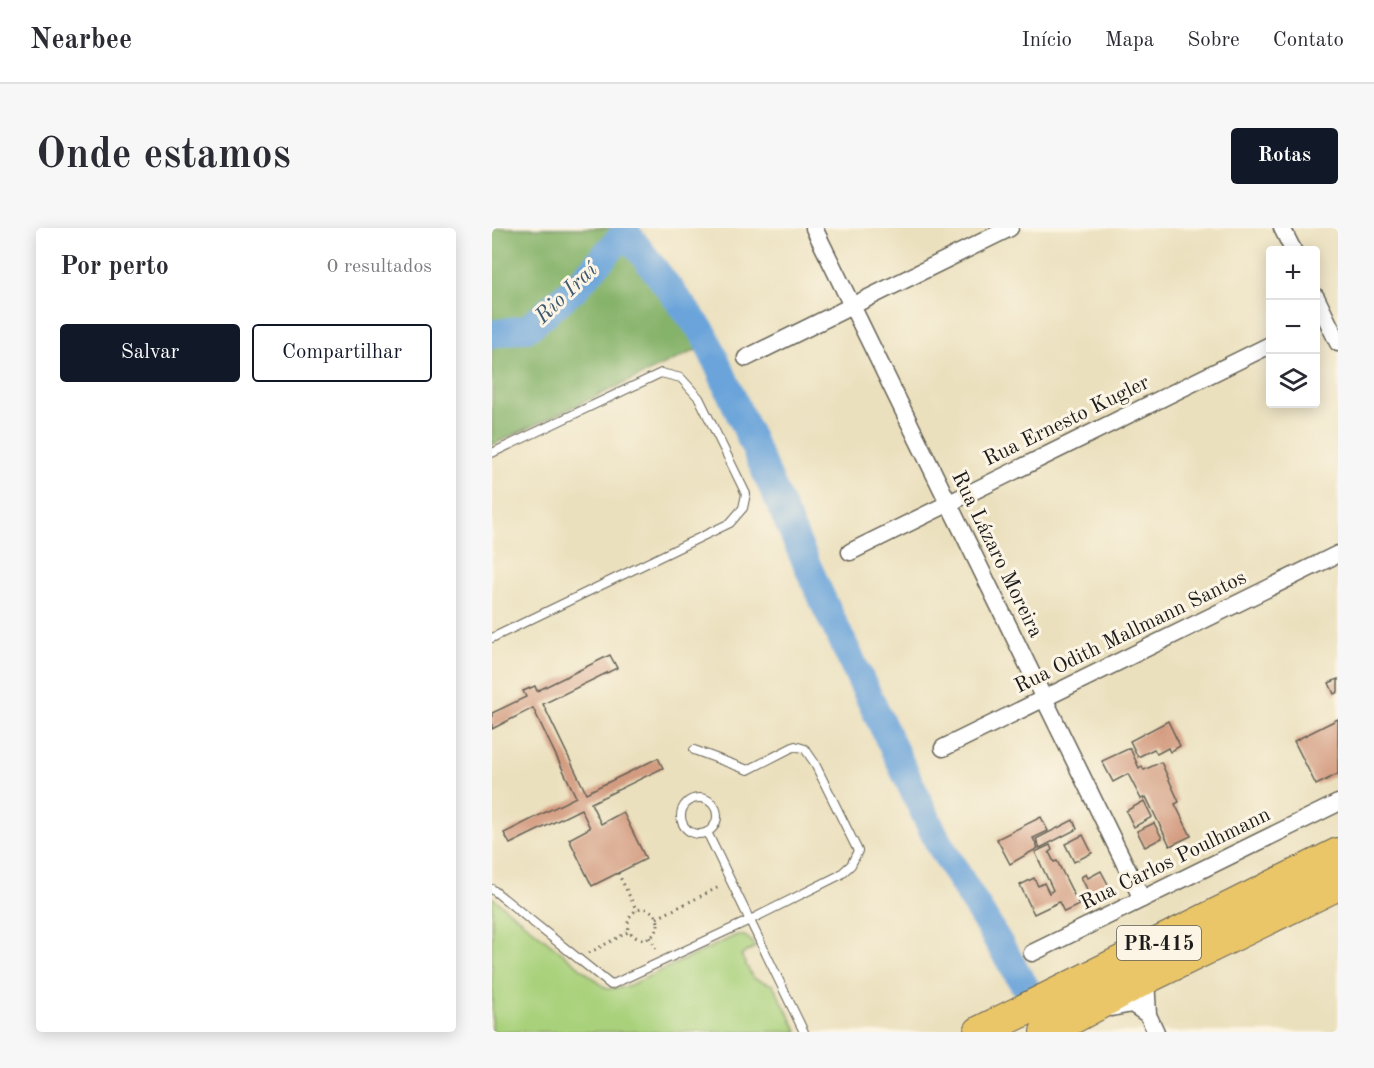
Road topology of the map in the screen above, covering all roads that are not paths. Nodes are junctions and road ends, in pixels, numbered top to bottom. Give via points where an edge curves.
1 (814, 228) edge
2 (1011, 228) edge
3 (1282, 228) edge
4 (1291, 246) edge
5 (1318, 300) edge
6 (851, 306) junction
7 (1326, 317) edge
8 (1338, 343) edge
9 (1266, 347) edge
10 (746, 358) dead end
11 (492, 453) edge
12 (948, 504) junction
13 (850, 552) dead end
14 (1338, 554) edge
15 (492, 638) edge
16 (1044, 698) junction
17 (943, 748) dead end
18 (694, 750) dead end
19 (1338, 803) edge
20 (707, 832) junction
21 (1338, 854) edge
22 (1338, 884) edge
23 (492, 889) edge
24 (1142, 899) junction
25 (750, 920) junction
26 (1032, 953) dead end
27 (1146, 978) junction
28 (1083, 1013) junction
29 (1148, 1015) junction
30 (804, 1032) edge
31 (980, 1032) edge
32 (1046, 1032) edge
33 (1156, 1032) edge

1 - 6 street, Rua Lázaro Moreira
2 - 6 street
3 - 4 street
5 - 7 street
6 - 10 street
6 - 12 street, Rua Lázaro Moreira
7 - 8 street
9 - 12 street, Rua Ernesto Kugler
11 - 15 lane via 661,373 681,378 699,398 746,494 743,508 730,523
12 - 13 street, Rua Ernesto Kugler
12 - 16 street, Rua Lázaro Moreira
14 - 16 street, Rua Odith Mallmann Santos
16 - 17 street, Rua Odith Mallmann Santos
16 - 24 street, Rua Lázaro Moreira
18 - 25 lane via 748,770 795,746 805,749 858,851 840,875
19 - 24 street, Rua Carlos Poulhmann
20 - 20 lane via 716,822 716,808 706,799 696,797 687,801 680,813 682,823 692,833
20 - 25 lane
21 - 31 highway, PR-415
22 - 27 highway, PR-415
23 - 25 lane via 611,985
24 - 26 street, Rua Carlos Poulhmann
25 - 30 lane
27 - 28 highway, PR-415
27 - 29 street
28 - 29 street via 1132,1004
28 - 32 highway, PR-415
29 - 33 street

